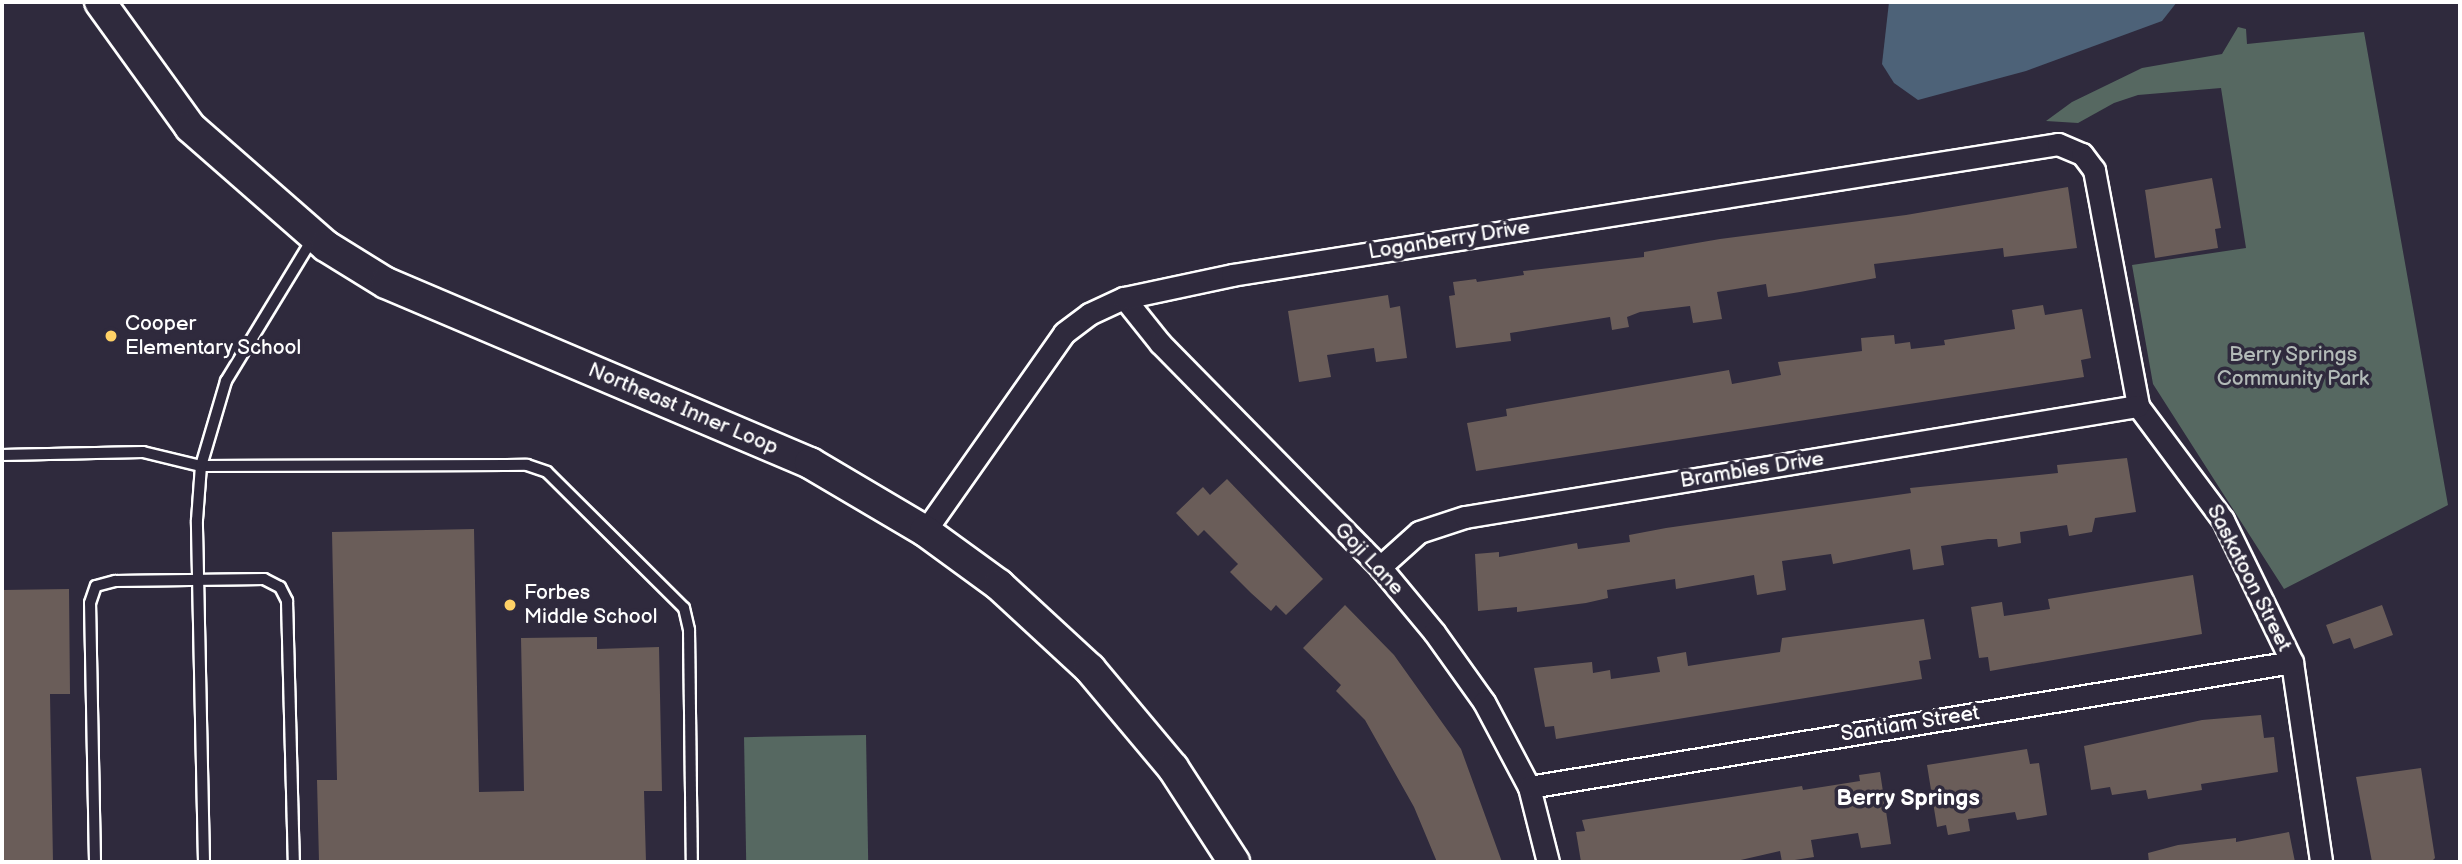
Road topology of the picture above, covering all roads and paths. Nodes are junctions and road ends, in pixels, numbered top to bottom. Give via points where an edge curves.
1 (100, 2) edge
2 (2082, 154) joint
3 (313, 238) junction
4 (1124, 298) junction
5 (2138, 406) junction
6 (2, 455) edge
7 (201, 466) junction
8 (925, 531) junction
9 (1380, 567) junction
10 (198, 579) junction
11 (2292, 662) junction
12 (1529, 787) junction
13 (96, 862) edge
14 (204, 862) edge
15 (294, 862) edge
16 (692, 862) edge
17 (1234, 862) edge
18 (1548, 862) edge
19 (2321, 862) edge

1 - 3 main road, Northeast Inner Loop via 190,127
2 - 4 street, Loganberry Drive via 2058,144 2036,146 1232,275
2 - 5 street, Saskatoon Street via 2094,170 2098,187
3 - 7 lane via 226,380
3 - 8 main road, Northeast Inner Loop via 386,283 810,463
4 - 8 street, Loganberry Drive via 1089,314 1064,333
4 - 9 street, Goji Lane via 1160,344
5 - 9 street, Brambles Drive via 1465,517 1419,532
5 - 11 street, Saskatoon Street via 2223,520
6 - 7 lane via 144,452
7 - 10 lane
7 - 16 lane via 527,465 547,472 684,608 689,630
8 - 17 main road, Northeast Inner Loop via 999,585 1090,669 1173,768
9 - 12 street, Goji Lane via 1484,702
10 - 13 lane via 115,581 96,586 90,603
10 - 14 lane
10 - 15 lane via 264,579 280,587 287,601
11 - 12 street, Santiam Street
11 - 19 street, Saskatoon Street
12 - 18 street, Goji Lane

